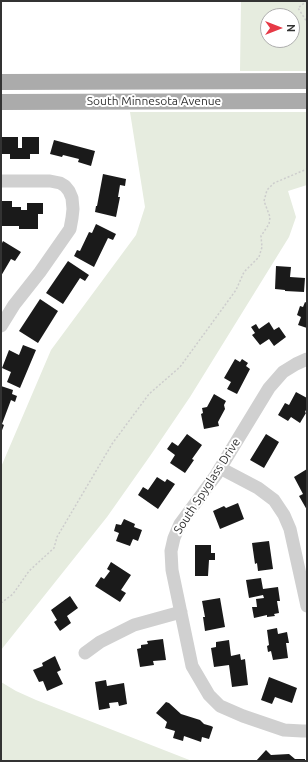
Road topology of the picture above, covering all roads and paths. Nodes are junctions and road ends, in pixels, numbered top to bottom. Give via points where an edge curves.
1 (307, 1) edge
2 (307, 22) edge
3 (1, 82) edge
4 (307, 82) edge
5 (307, 101) edge
6 (1, 102) edge
7 (307, 169) edge
8 (1, 181) edge
9 (1, 326) edge
10 (307, 359) edge
11 (220, 468) junction
12 (1, 604) edge
13 (307, 606) edge
14 (181, 612) junction
15 (85, 653) dead end
16 (307, 731) edge

1 - 2 path via 298,8
3 - 4 main road, South Minnesota Avenue
5 - 6 main road, South Minnesota Avenue
7 - 12 path via 274,183 267,190 264,201 270,217 269,224 261,236 262,247 259,257 244,272 236,290 180,367 149,394 112,444 57,536 54,548 29,571 13,594
8 - 9 street via 60,183 69,191 73,209 70,229
10 - 11 street, South Spyglass Drive via 283,372 269,388
11 - 13 street via 258,488 274,500 284,515 290,529
11 - 14 street, South Spyglass Drive via 180,524 174,538 171,551 172,570
14 - 15 street via 134,625 100,642
14 - 16 street, South Spyglass Drive via 192,666 209,695 220,706 284,730

